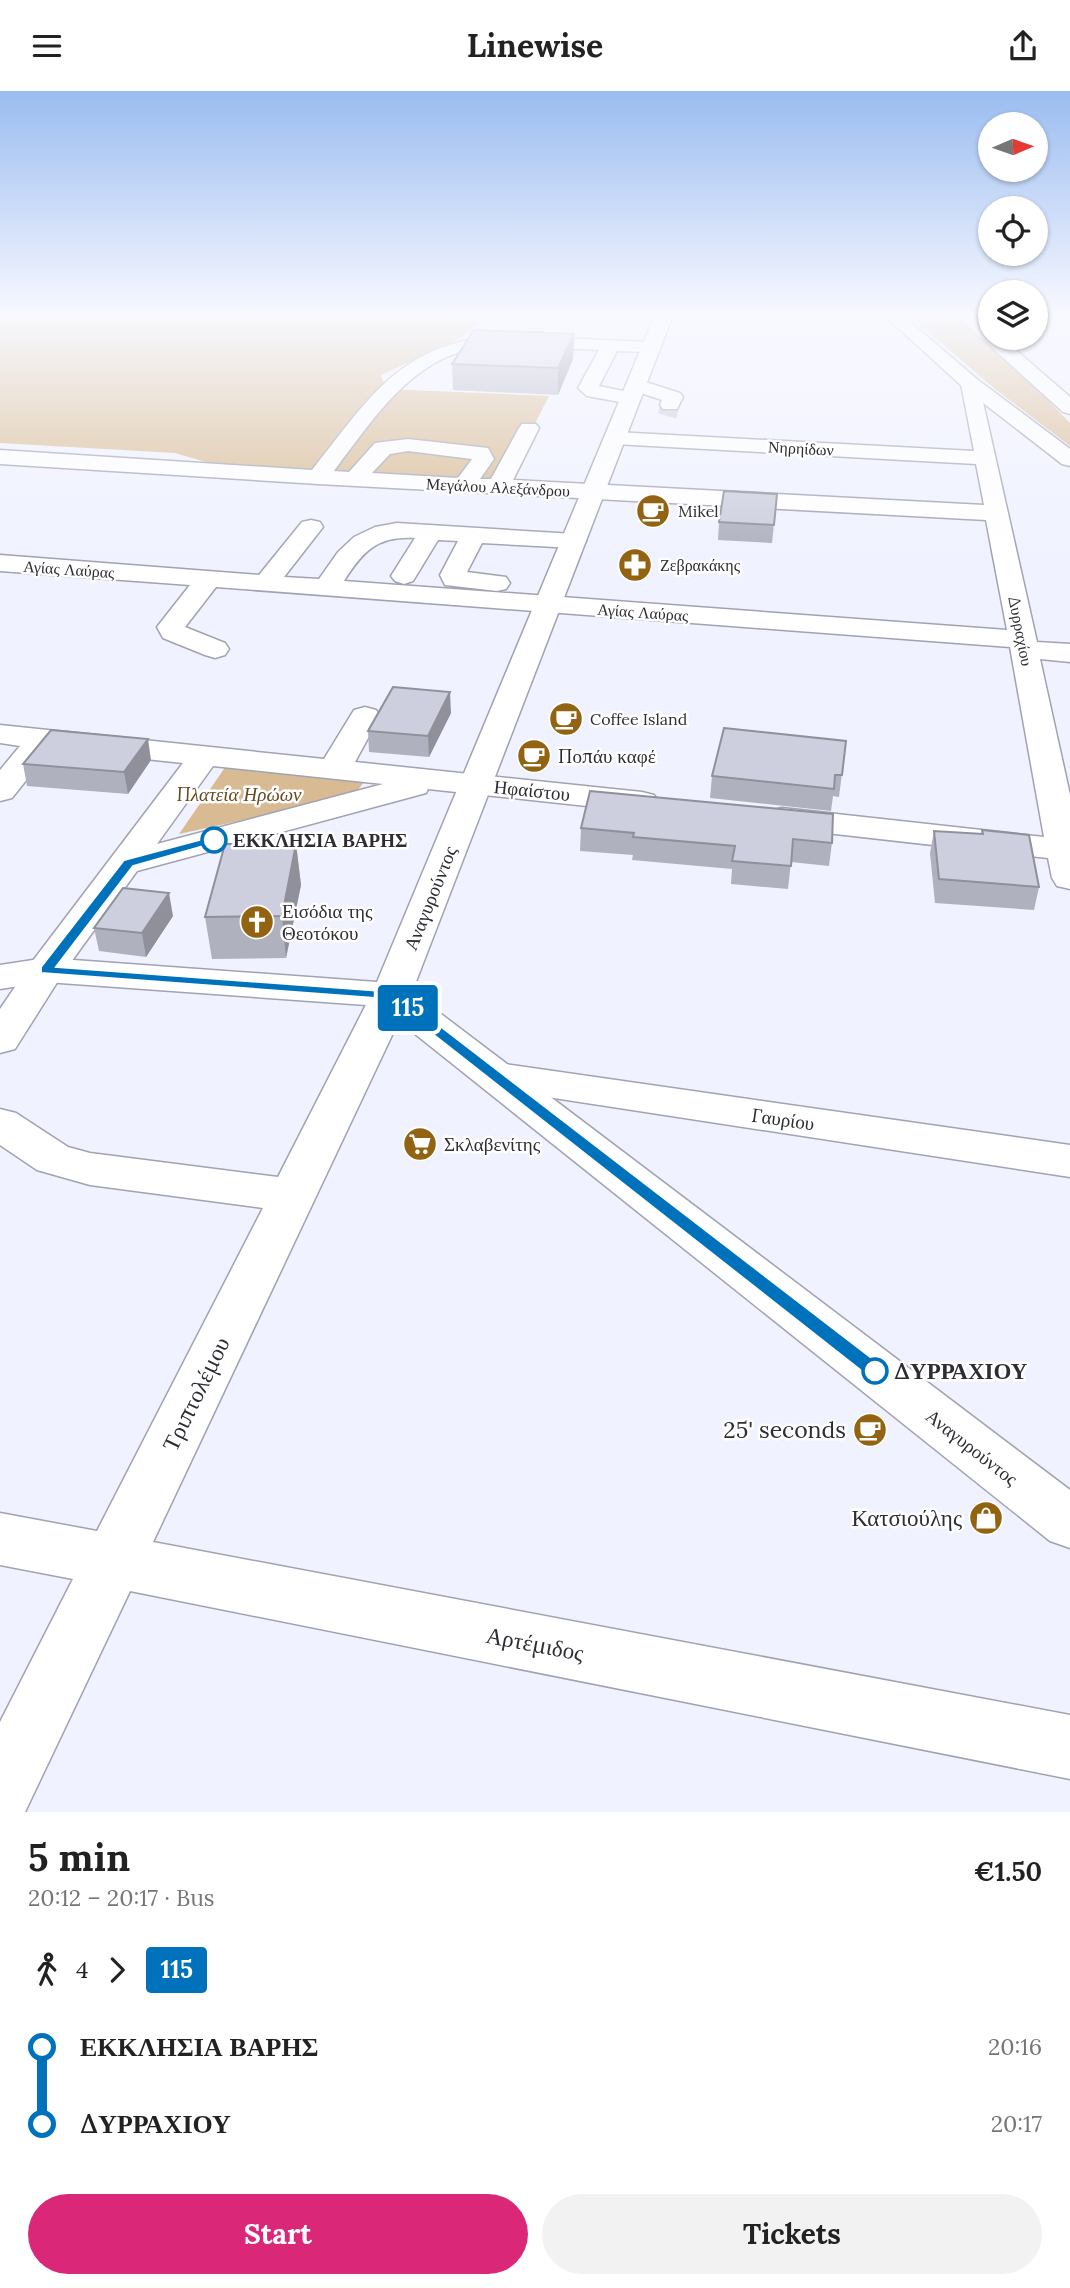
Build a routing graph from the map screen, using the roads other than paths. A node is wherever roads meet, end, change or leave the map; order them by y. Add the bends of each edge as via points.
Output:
1 (384, 395) edge
2 (632, 395) tunnel mouth
3 (662, 395) tunnel mouth
4 (973, 395) edge
5 (986, 395) edge
6 (1056, 395) edge
7 (1070, 408) edge
8 (528, 428) dead end
9 (618, 432) junction
10 (0, 446) edge
11 (0, 457) edge
12 (986, 458) junction
13 (1070, 459) edge
14 (63, 460) junction
15 (318, 477) junction
16 (355, 479) junction
17 (456, 484) junction
18 (498, 487) junction
19 (594, 492) junction
20 (433, 504) dead end
21 (997, 513) junction
22 (311, 527) dead end
23 (431, 532) junction
24 (473, 535) junction
25 (574, 541) junction
26 (0, 563) edge
27 (404, 576) dead end
28 (209, 579) junction
29 (265, 583) junction
30 (326, 588) junction
31 (552, 596) junction
32 (1023, 645) junction
33 (215, 649) dead end
34 (1070, 653) edge
35 (365, 716) dead end
36 (0, 733) edge
37 (43, 738) junction
38 (206, 754) junction
39 (335, 768) junction
40 (437, 780) junction
41 (477, 784) junction
42 (0, 791) edge
43 (670, 806) edge
44 (751, 814) edge
45 (1067, 847) edge
46 (128, 863) junction
47 (46, 970) junction
48 (0, 977) edge
49 (391, 995) junction
50 (0, 1040) edge
51 (496, 1077) junction
52 (0, 1124) edge
53 (1070, 1161) edge
54 (293, 1195) junction
55 (1070, 1523) edge
56 (0, 1539) edge
57 (113, 1563) junction
58 (1070, 1747) edge
59 (0, 1792) edge

1 - 15 street
2 - 9 street, Αναγυρούντος
3 - 9 street via 673,397 669,410
4 - 12 street, Δυρραχίου
5 - 13 street
6 - 7 street
8 - 18 street
9 - 12 street, Νηρηίδων
9 - 19 street, Αναγυρούντος
10 - 14 street via 70,450
11 - 14 street, Μεγάλου Αλεξάνδρου
12 - 21 street, Δυρραχίου
14 - 15 street, Μεγάλου Αλεξάνδρου
15 - 16 street, Μεγάλου Αλεξάνδρου
16 - 17 street, Μεγάλου Αλεξάνδρου
16 - 17 street via 383,448 408,445 480,453 483,459
17 - 18 street, Μεγάλου Αλεξάνδρου
17 - 20 street
18 - 19 street, Μεγάλου Αλεξάνδρου
19 - 21 street, Μεγάλου Αλεξάνδρου
19 - 25 street, Αναγυρούντος
21 - 32 street, Δυρραχίου
22 - 29 street
23 - 24 street
23 - 27 street
23 - 30 street via 397,530 370,536 357,545
24 - 25 street
24 - 31 street via 454,579
25 - 31 street, Αναγυρούντος
26 - 28 street, Αγίας Λαύρας
28 - 29 street, Αγίας Λαύρας
28 - 33 street via 171,627 173,632
29 - 30 street, Αγίας Λαύρας
30 - 31 street, Αγίας Λαύρας
31 - 32 street, Αγίας Λαύρας
31 - 41 street, Αναγυρούντος
32 - 34 street, Αγίας Λαύρας
32 - 45 street, Δυρραχίου via 1049,706
35 - 39 street
36 - 37 street, Ηφαίστου
37 - 38 street, Ηφαίστου
37 - 42 street
38 - 39 street, Ηφαίστου
38 - 46 street
39 - 40 street, Ηφαίστου
40 - 41 street, Ηφαίστου
40 - 46 street
41 - 43 street, Ηφαίστου
41 - 49 street, Αναγυρούντος
44 - 45 street
46 - 47 street
47 - 48 street
47 - 49 street
47 - 50 street
49 - 51 street, Αναγυρούντος
49 - 54 street, Τριπτολέμου
51 - 53 street, Γαυρίου
51 - 55 street, Αναγυρούντος
52 - 54 street via 53,1159 90,1169
54 - 57 street, Τριπτολέμου
56 - 57 street, Αρτέμιδος
57 - 58 street, Αρτέμιδος
57 - 59 street, Τριπτολέμου

